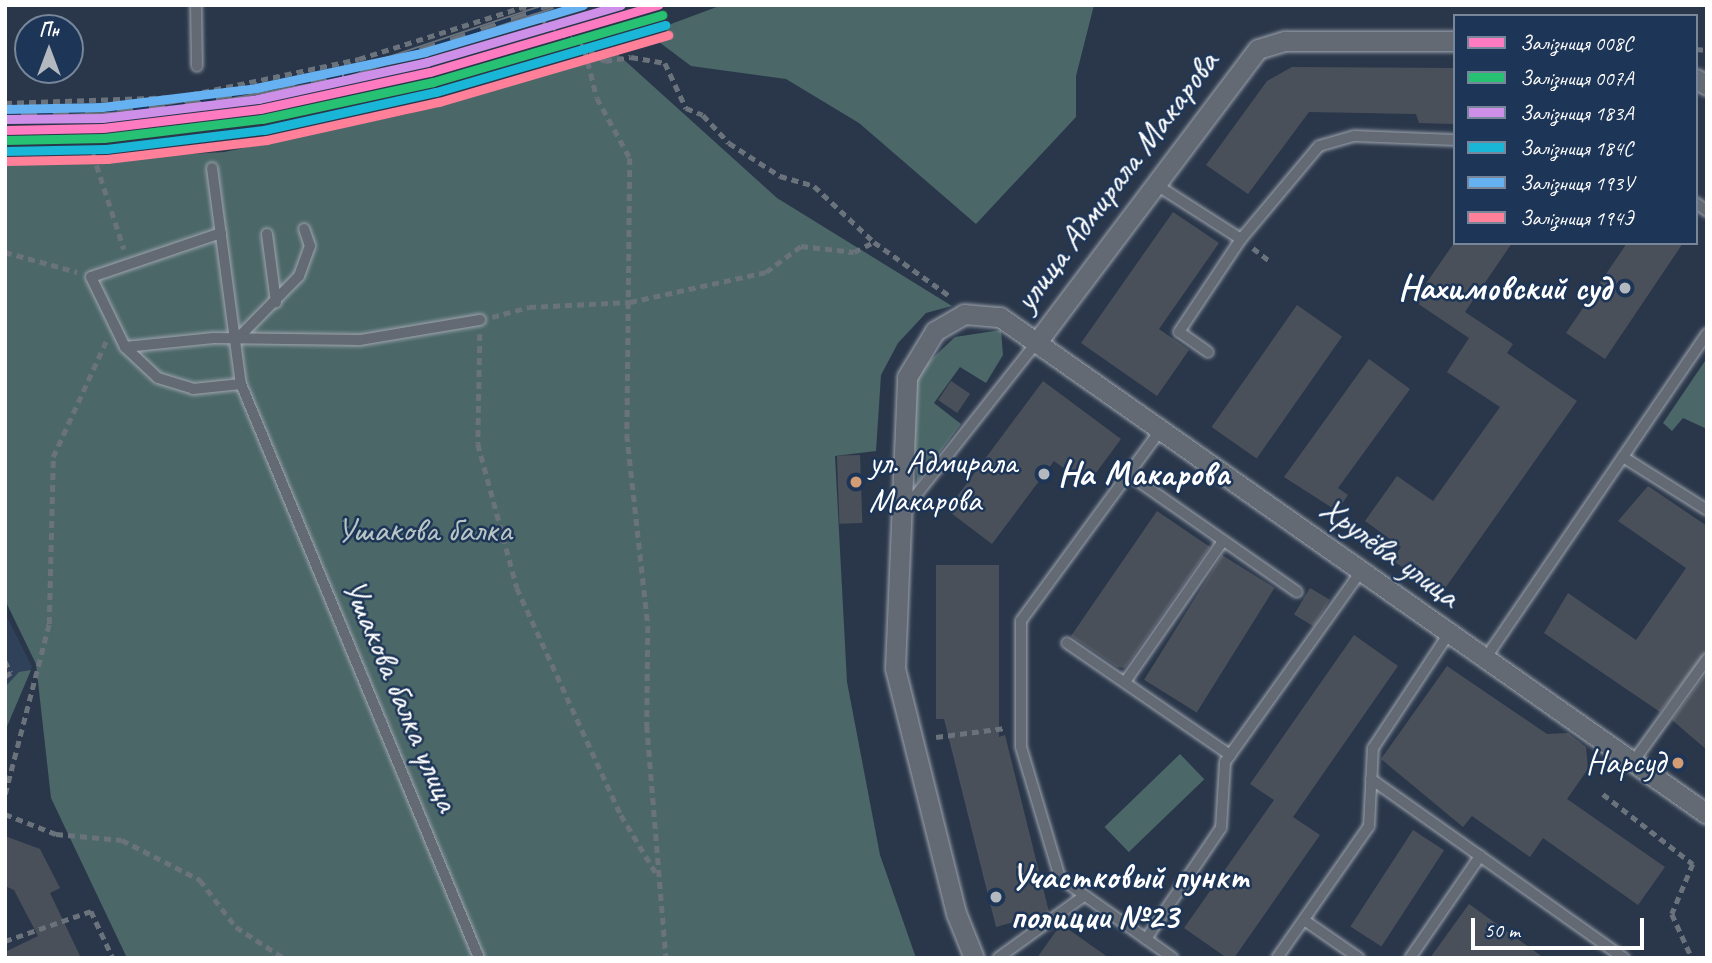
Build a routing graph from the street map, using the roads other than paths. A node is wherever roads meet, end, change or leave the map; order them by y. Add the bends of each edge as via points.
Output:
1 (195, 5) edge
2 (1453, 41) edge
3 (197, 66) dead end
4 (1453, 140) edge
5 (212, 168) dead end
6 (1155, 184) junction
7 (303, 229) dead end
8 (221, 233) junction
9 (267, 234) dead end
10 (1241, 239) junction
11 (276, 302) junction
12 (480, 320) road end
13 (1707, 334) edge
14 (237, 338) junction
15 (1037, 342) junction
16 (125, 347) junction
17 (1208, 352) dead end
18 (241, 384) junction
19 (1162, 427) junction
20 (1623, 457) junction
21 (1128, 474) junction
22 (1707, 510) edge
23 (899, 517) junction
24 (1223, 541) junction
25 (1362, 570) junction
26 (1297, 592) dead end
27 (1449, 632) junction
28 (1067, 643) dead end
29 (1485, 659) junction
30 (1707, 659) edge
31 (1125, 682) junction
32 (1230, 755) junction
33 (1633, 762) junction
34 (1371, 779) junction
35 (1707, 814) edge
36 (1480, 856) junction
37 (1084, 896) junction
38 (1304, 920) junction
39 (1146, 939) junction
40 (479, 958) edge
41 (974, 958) edge
42 (998, 958) edge
43 (1173, 958) edge
44 (1277, 958) edge
45 (1359, 958) edge
46 (1410, 958) edge
47 (1624, 958) edge

1 - 3 lane
2 - 6 street, улица Адмирала Макарова via 1271,43 1248,60
4 - 10 lane via 1355,136 1319,146
5 - 8 lane, Ушакова балка улица
6 - 10 lane
6 - 15 street, улица Адмирала Макарова
7 - 11 lane via 310,246 302,266
8 - 14 lane, Ушакова балка улица
8 - 16 lane via 91,277
9 - 11 lane
10 - 17 lane via 1179,332
11 - 14 lane
12 - 14 lane via 360,340
13 - 20 lane
14 - 16 lane
14 - 18 lane, Ушакова балка улица
15 - 19 street, Хрулёва улица
15 - 23 lane
15 - 23 street, улица Адмирала Макарова via 1000,317 975,314 944,323 911,363
16 - 18 lane via 158,378 192,390
18 - 40 lane, Ушакова балка улица
19 - 21 lane
19 - 25 street, Хрулёва улица
20 - 22 lane
20 - 29 lane
21 - 24 lane
21 - 37 lane via 1021,621 1021,747 1060,878
23 - 41 street, улица Адмирала Макарова via 895,668 956,913
24 - 26 lane
24 - 31 lane
25 - 27 street, Хрулёва улица
25 - 32 lane
27 - 29 street, Хрулёва улица
27 - 34 lane via 1373,748
28 - 31 lane
29 - 33 street, Хрулёва улица
30 - 33 lane
31 - 32 lane
32 - 39 lane via 1221,828
33 - 35 street, Хрулёва улица
34 - 36 lane
34 - 38 lane via 1369,826
36 - 46 lane
36 - 47 lane
37 - 39 lane
37 - 42 lane
38 - 44 lane
38 - 45 lane
39 - 43 lane

